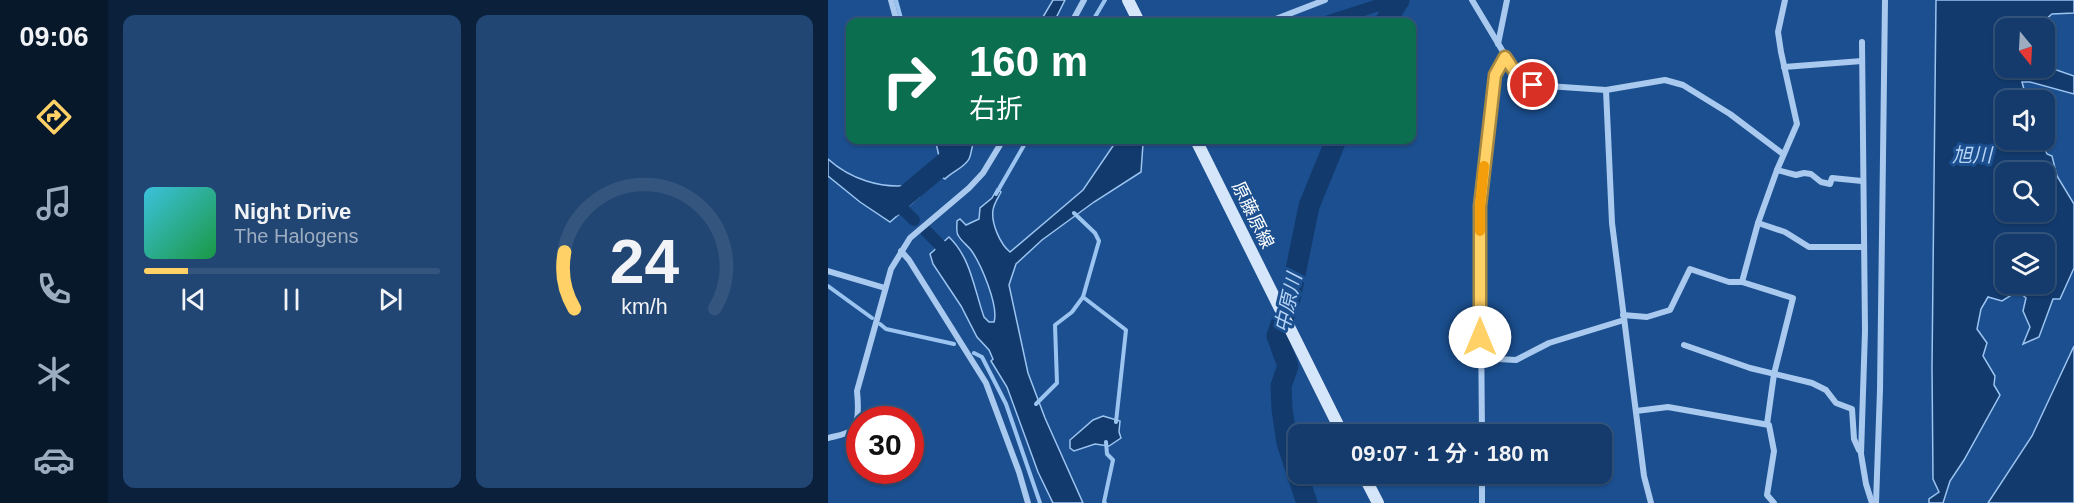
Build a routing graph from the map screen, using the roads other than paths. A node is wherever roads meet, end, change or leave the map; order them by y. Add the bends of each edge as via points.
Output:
1 (891, 0) edge
2 (1084, 0) edge
3 (1128, 0) edge
4 (1325, 0) edge
5 (1472, 0) edge
6 (1507, 0) edge
7 (1785, 0) edge
8 (1885, 0) edge
9 (896, 18) edge
10 (1074, 18) edge
11 (1137, 18) edge
12 (1278, 18) edge
13 (1862, 42) dead end
14 (1498, 45) junction
15 (1505, 57) junction
16 (1862, 62) junction
17 (1784, 67) junction
18 (1606, 90) junction
19 (1001, 144) edge
20 (1198, 144) edge
21 (1782, 154) junction
22 (1777, 170) junction
23 (1862, 181) junction
24 (1758, 223) junction
25 (1863, 247) junction
26 (901, 251) junction
27 (828, 271) edge
28 (1742, 282) junction
29 (885, 288) junction
30 (1623, 318) junction
31 (1684, 345) dead end
32 (1480, 358) junction
33 (1774, 374) junction
34 (1636, 411) junction
35 (1337, 424) edge
36 (1482, 424) edge
37 (1767, 424) junction
38 (828, 438) edge
39 (1861, 454) junction
40 (1368, 484) edge
41 (1482, 484) edge
42 (1028, 503) edge
43 (1378, 503) edge
44 (1482, 503) edge
45 (1651, 503) edge
46 (1774, 503) edge
47 (1872, 503) edge
48 (1876, 503) edge

1 - 9 street
2 - 10 street
3 - 11 main road
4 - 12 street
5 - 14 street
6 - 14 street
7 - 17 street via 1778,32
8 - 48 street
13 - 16 street
14 - 15 street
15 - 18 street via 1517,75 1533,85
15 - 32 street via 1495,75 1480,206
16 - 17 street
16 - 23 street
17 - 21 street via 1797,124
18 - 21 street via 1665,80 1683,85 1730,114
18 - 30 street via 1612,224
19 - 26 street via 983,173 910,238
20 - 35 main road, 原藤原線
21 - 22 street
22 - 23 street via 1811,174 1830,184 1832,178
22 - 24 street
23 - 25 street
24 - 25 street via 1785,232 1809,247
24 - 28 street
25 - 39 street
26 - 29 street
26 - 42 street via 986,383
27 - 29 street
28 - 30 street via 1729,282 1690,269 1670,310 1647,317
28 - 33 street via 1793,298
29 - 38 street via 857,391 855,426
30 - 32 street via 1549,343 1516,360
30 - 34 street
31 - 33 street
32 - 36 street
33 - 37 street
33 - 39 street via 1812,383 1826,390 1836,403 1852,409 1854,439
34 - 37 street via 1668,407
34 - 45 street
37 - 46 street via 1774,451 1767,495
39 - 47 street
40 - 43 main road
41 - 44 street

